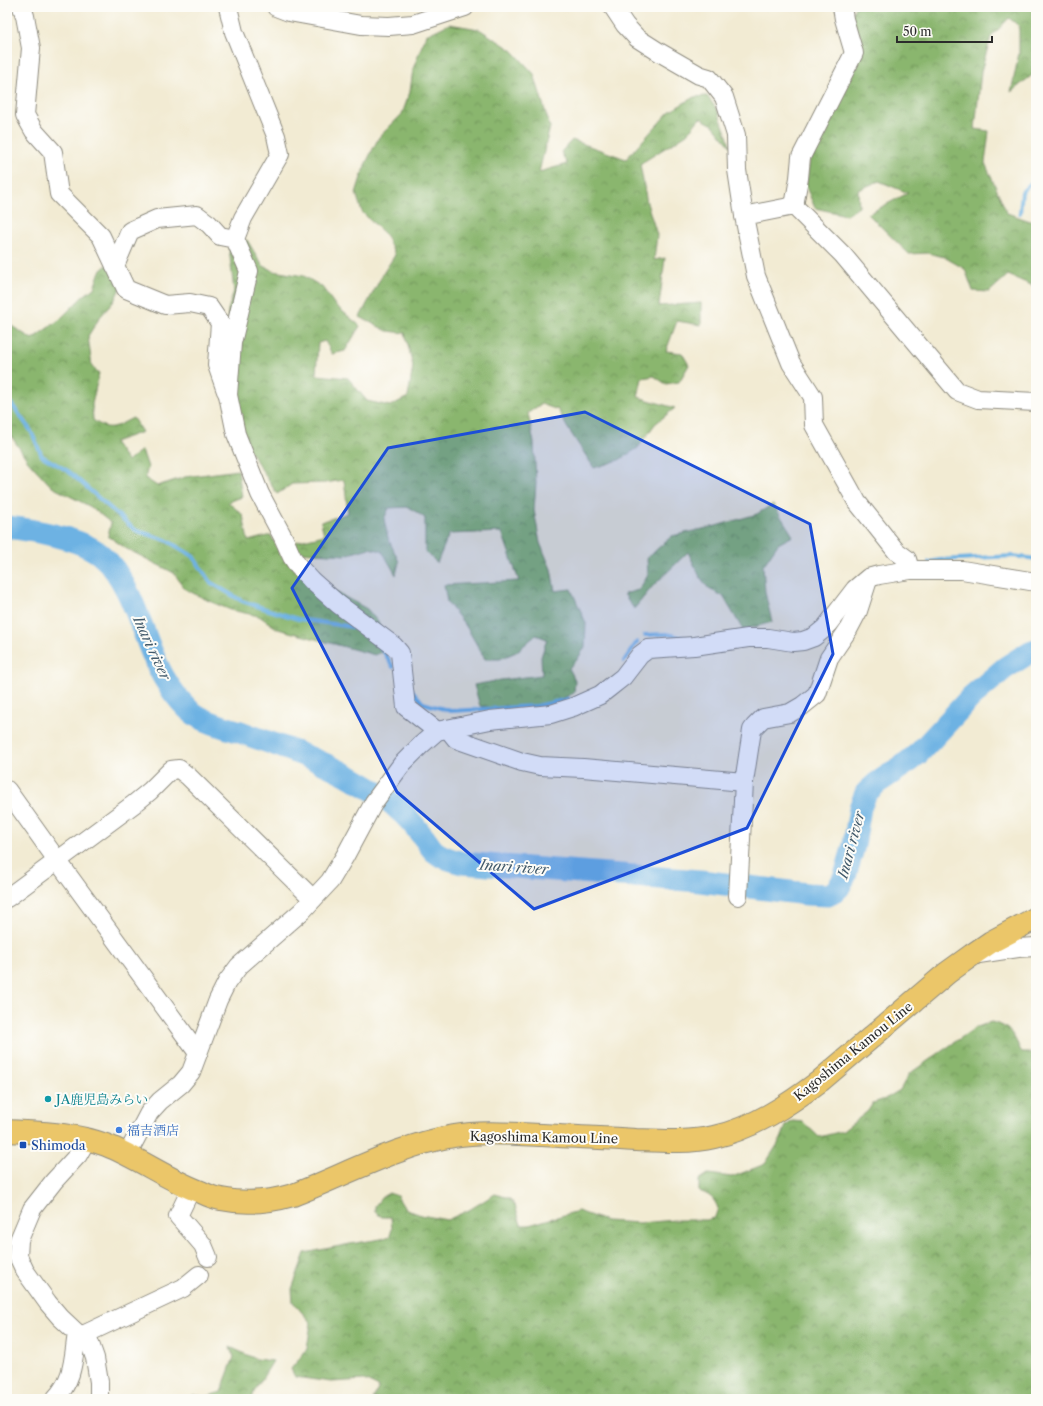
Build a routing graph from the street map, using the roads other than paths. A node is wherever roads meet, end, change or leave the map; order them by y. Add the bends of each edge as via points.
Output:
1 (22, 7) edge
2 (228, 7) edge
3 (276, 7) edge
4 (465, 7) edge
5 (613, 7) edge
6 (842, 7) edge
7 (794, 206) junction
8 (744, 216) junction
9 (235, 239) junction
10 (116, 266) junction
11 (228, 397) junction
12 (1036, 402) edge
13 (910, 570) junction
14 (868, 578) junction
15 (1036, 582) edge
16 (442, 730) junction
17 (744, 782) junction
18 (7, 790) edge
19 (57, 860) junction
20 (738, 896) dead end
21 (7, 898) edge
22 (313, 899) junction
23 (1036, 918) edge
24 (1036, 947) edge
25 (972, 955) junction
26 (198, 1053) junction
27 (7, 1131) edge
28 (87, 1139) junction
29 (127, 1155) junction
30 (191, 1189) junction
31 (15, 1230) edge
32 (208, 1257) dead end
33 (200, 1275) dead end
34 (80, 1334) junction
35 (55, 1399) edge
36 (99, 1399) edge

1 - 10 street via 31,48 25,115 34,131 53,152 59,194 101,236
2 - 9 street via 234,32 276,136 280,154 243,218
3 - 4 street via 289,12 361,25 389,26 413,24
5 - 8 street via 637,38 699,75 709,78 724,98 736,135 737,170
6 - 7 street via 854,54 801,157
7 - 8 street
7 - 12 street via 843,255 957,391 978,399
8 - 13 street via 756,276 791,363 813,396 814,425 857,502 896,551 906,559
9 - 10 street via 220,236 198,215 157,219 130,231
9 - 11 street via 249,271 232,343
10 - 11 street via 126,289 165,305 190,303 208,307 220,323 217,365
11 - 16 street via 236,434 260,494 292,557 312,581 338,604 394,646 400,653 406,707
13 - 14 street
13 - 15 street via 962,570
14 - 16 street via 825,628 814,637 803,641 748,638 694,646 648,649 623,677 600,695 573,707 551,714 490,720
14 - 17 street via 858,611 829,658 817,694 790,713 763,718 752,730
16 - 17 street via 456,739 540,766
16 - 22 street via 402,764 374,802 330,881
17 - 20 street
18 - 19 street
19 - 21 street
19 - 22 street via 139,800 171,770 179,769
19 - 26 street
22 - 26 street via 240,966 227,982
23 - 25 main road, Kagoshima Kamou Line
24 - 25 street
25 - 30 main road, Kagoshima Kamou Line via 798,1097 754,1124 714,1137 676,1141 500,1134 455,1136 418,1144 322,1184 274,1200 254,1202 219,1199
26 - 29 street via 191,1072 149,1113
27 - 28 main road, Kagoshima Kamou Line via 60,1134
28 - 29 main road, Kagoshima Kamou Line
28 - 31 street via 78,1155
29 - 30 main road, Kagoshima Kamou Line
30 - 32 street via 178,1216 203,1245
31 - 34 street via 18,1256 25,1271 60,1317
33 - 34 street via 183,1288
34 - 35 street via 71,1375 65,1388
34 - 36 street via 89,1341 95,1358

